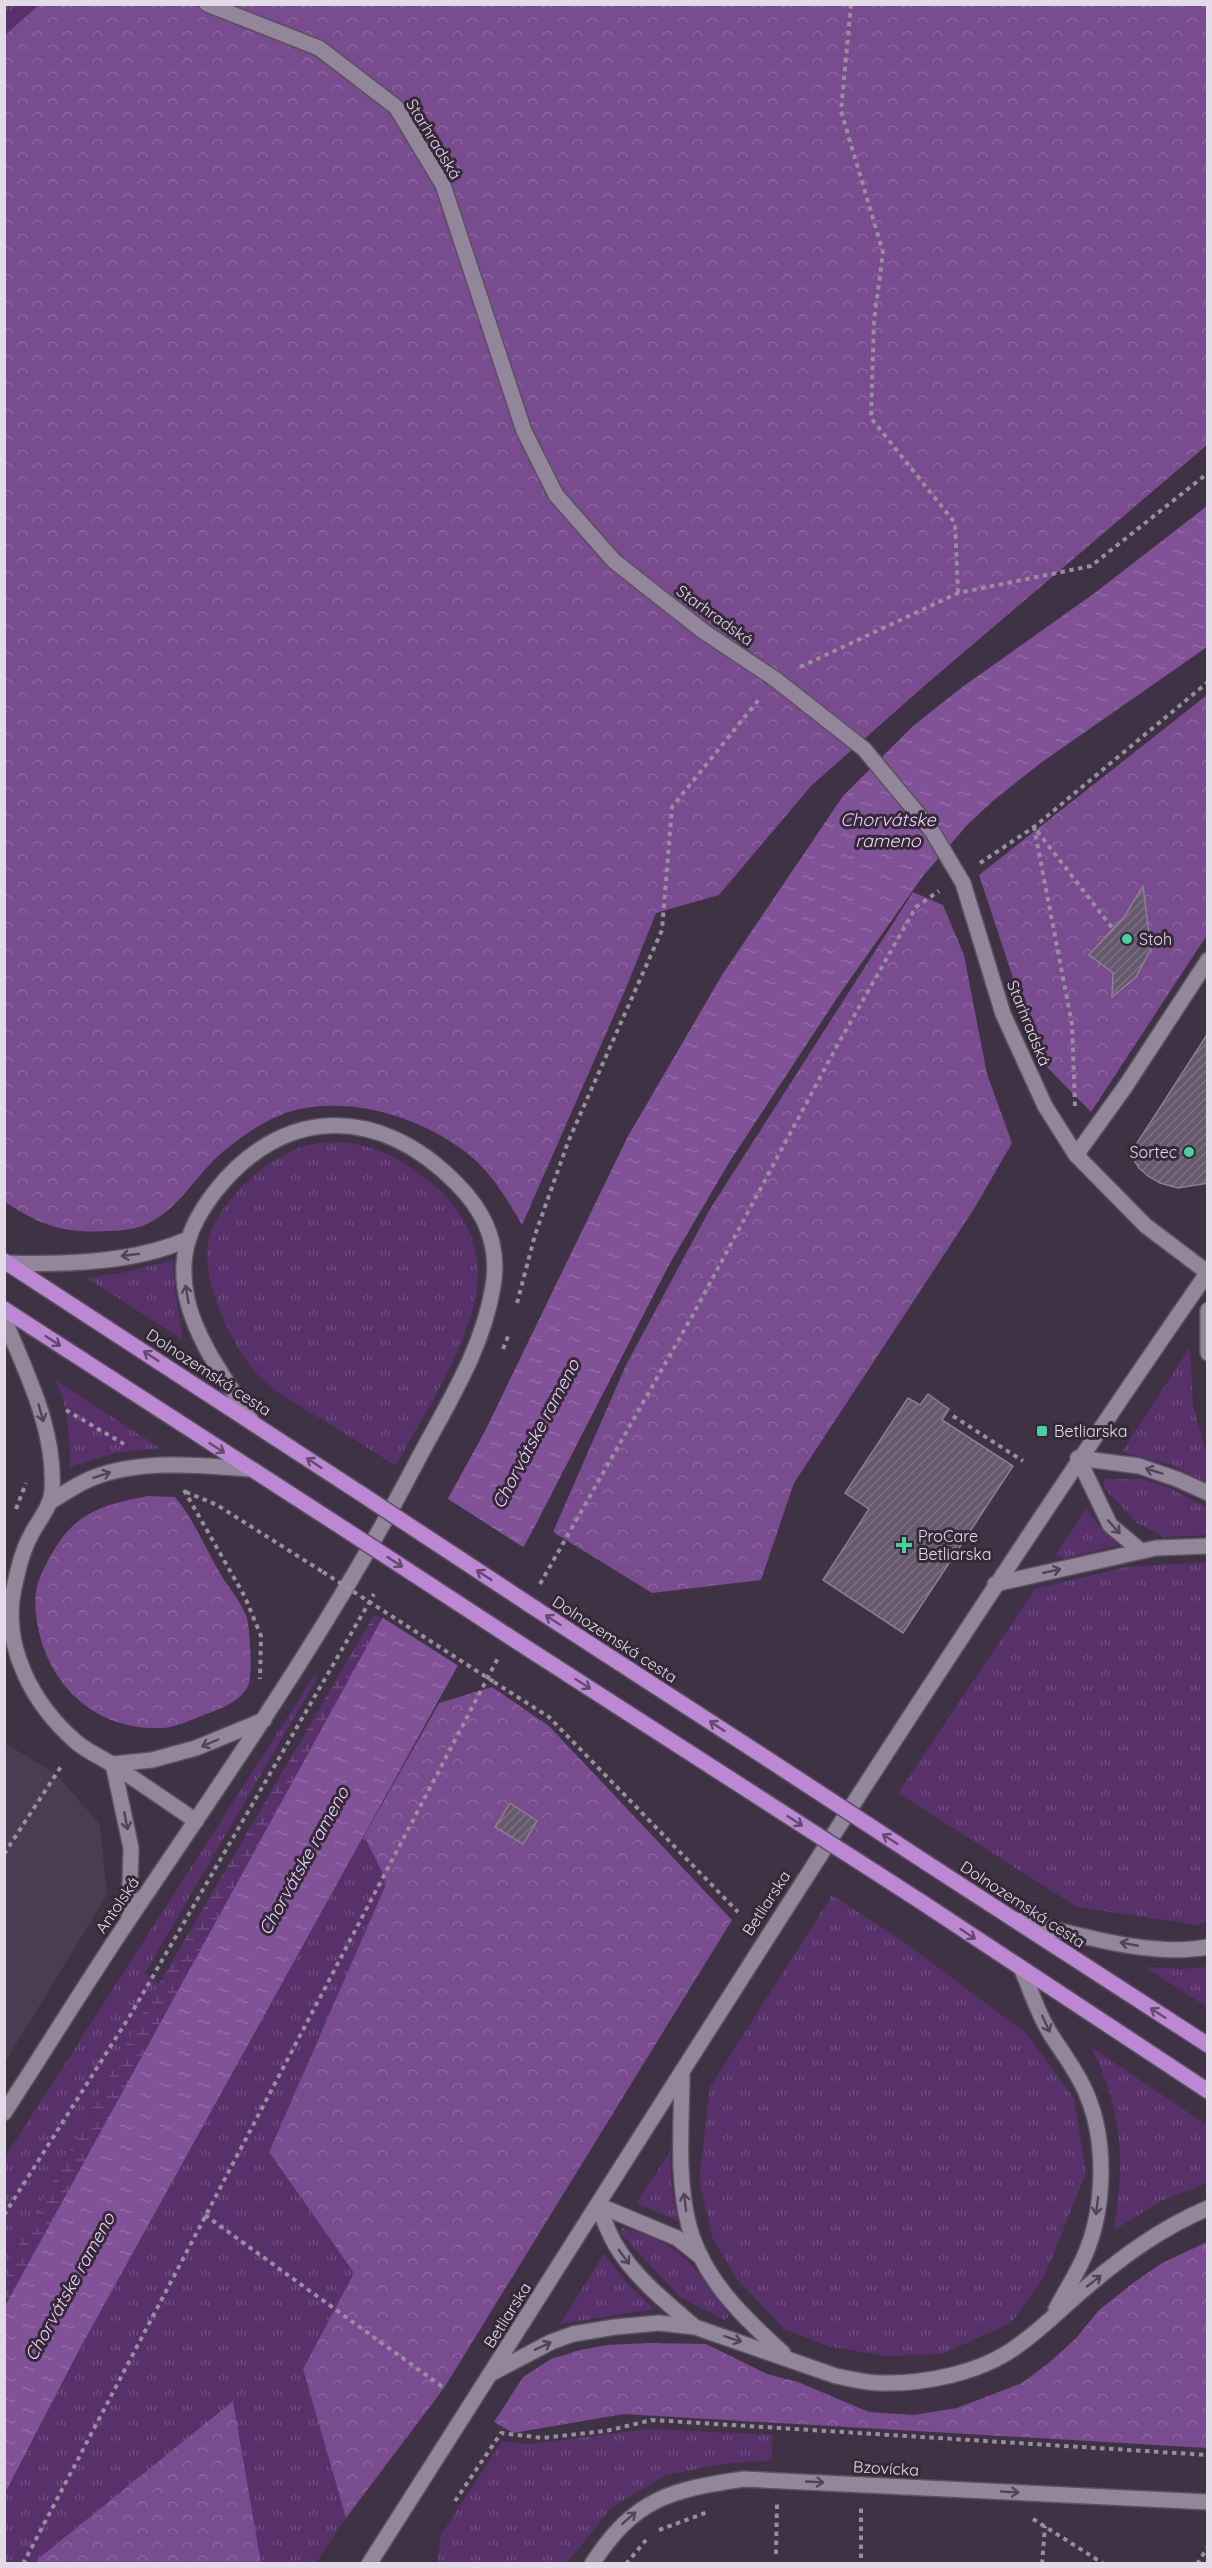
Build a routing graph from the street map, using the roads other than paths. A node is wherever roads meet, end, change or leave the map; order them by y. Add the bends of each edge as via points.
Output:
1 (207, 4) edge
2 (1208, 960) edge
3 (1076, 1155) junction
4 (186, 1240) junction
5 (6, 1262) edge
6 (1208, 1273) edge
7 (4, 1309) edge
8 (1208, 1310) edge
9 (4, 1319) edge
10 (1208, 1353) edge
11 (251, 1420) junction
12 (1078, 1458) junction
13 (249, 1469) junction
14 (1208, 1493) edge
15 (50, 1502) junction
16 (1208, 1546) edge
17 (1141, 1551) junction
18 (995, 1584) junction
19 (264, 1720) junction
20 (112, 1764) junction
21 (196, 1821) junction
22 (1012, 1919) junction
23 (129, 1920) junction
24 (1208, 1947) edge
25 (1022, 1970) junction
26 (1208, 2045) edge
27 (682, 2072) junction
28 (1208, 2091) edge
29 (4, 2113) edge
30 (598, 2205) junction
31 (1208, 2208) edge
32 (701, 2257) junction
33 (1050, 2319) junction
34 (695, 2327) junction
35 (788, 2357) junction
36 (492, 2373) junction
37 (1208, 2502) edge
38 (369, 2564) edge
39 (592, 2564) edge

1 - 3 street, Starhradská, bridge via 319,48 396,107 443,185 524,431 556,495 614,561 864,749 932,831 963,883 1003,1014 1045,1106
2 - 3 street
3 - 6 street, Starhradská via 1146,1226
4 -> 5 street via 164,1250 79,1262
11 -> 4 street via 199,1333 187,1299
4 - 19 street, Antolská via 212,1196 237,1166 253,1154 299,1130 344,1126 393,1136 431,1159 475,1204 494,1252 496,1268 489,1311 474,1353 382,1528
11 -> 5 main road, Dolnozemská cesta
6 - 12 street, Betliarska
7 -> 13 main road
8 - 10 street
9 -> 15 street via 34,1391 52,1461
22 -> 11 main road, Dolnozemská cesta, bridge
14 -> 12 street via 1139,1466
12 -> 17 street via 1104,1516
12 - 18 street, Betliarska
15 -> 13 street via 80,1483 147,1465
13 -> 25 main road, bridge via 346,1530 509,1646 746,1789
15 - 20 street via 30,1535 16,1577 10,1609 15,1645 23,1672 48,1712 77,1743
16 - 17 street
18 -> 17 street
18 - 27 street, Betliarska
19 -> 20 street via 196,1748 152,1760
19 - 21 street, Antolská
20 - 21 street
20 -> 23 street via 131,1848
21 - 23 street, Antolská
24 -> 22 street via 1187,1951 1158,1949
26 -> 22 main road, Dolnozemská cesta
23 - 29 street, Antolská
25 - 28 main road
25 -> 33 street via 1050,2032 1088,2096 1098,2144 1098,2204 1093,2233 1084,2258
27 - 30 street, Betliarska
32 -> 27 street via 689,2228 684,2201
30 - 32 street via 669,2234
30 -> 34 street via 623,2257 645,2283
30 - 36 street, Betliarska
33 -> 31 street via 1156,2232
32 - 35 street via 737,2310
33 - 35 street via 999,2357 926,2380 855,2380
34 -> 35 street
36 -> 34 street via 573,2334 659,2323
36 - 38 street, Betliarska
39 -> 37 street, Bzovícka via 623,2523 653,2501 681,2490 744,2479

